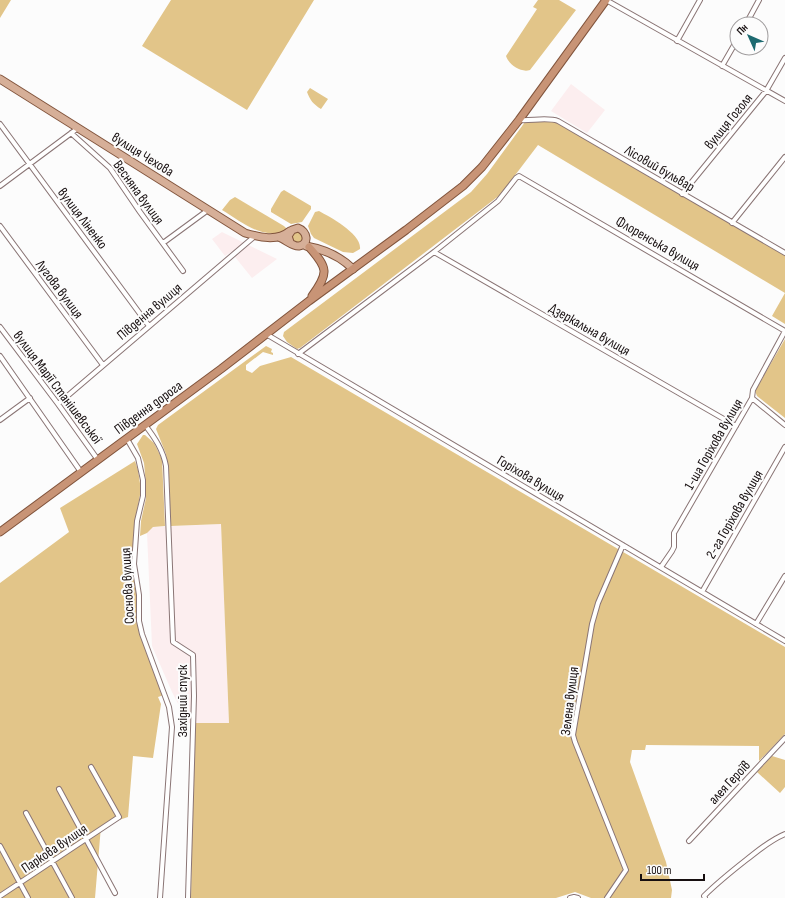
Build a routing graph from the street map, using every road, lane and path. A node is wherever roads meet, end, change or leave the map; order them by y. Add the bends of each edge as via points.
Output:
1 (606, 0) edge
2 (700, 0) edge
3 (759, 0) edge
4 (750, 16) edge
5 (677, 41) junction
6 (729, 54) edge
7 (785, 58) edge
8 (722, 66) junction
9 (0, 79) edge
10 (766, 91) junction
11 (785, 101) edge
12 (519, 120) junction
13 (0, 124) edge
14 (78, 128) junction
15 (71, 133) junction
16 (785, 157) edge
17 (29, 164) junction
18 (0, 186) edge
19 (682, 194) junction
20 (208, 210) junction
21 (732, 223) junction
22 (0, 226) edge
23 (290, 232) junction
24 (306, 235) junction
25 (255, 236) junction
26 (278, 237) junction
27 (290, 242) junction
28 (163, 243) junction
29 (298, 246) junction
30 (309, 247) junction
31 (321, 250) junction
32 (434, 252) junction
33 (785, 253) edge
34 (353, 269) junction
35 (183, 271) dead end
36 (308, 301) junction
37 (149, 326) junction
38 (0, 327) edge
39 (785, 331) edge
40 (265, 334) junction
41 (298, 354) junction
42 (0, 356) edge
43 (103, 365) junction
44 (30, 398) junction
45 (752, 398) junction
46 (58, 404) junction
47 (0, 420) edge
48 (145, 425) junction
49 (785, 425) edge
50 (736, 426) junction
51 (127, 439) junction
52 (785, 447) edge
53 (98, 460) junction
54 (81, 472) junction
55 (0, 532) edge
56 (623, 545) junction
57 (661, 568) junction
58 (785, 576) edge
59 (702, 592) junction
60 (756, 624) junction
61 (785, 640) edge
62 (785, 738) edge
63 (91, 767) dead end
64 (59, 788) dead end
65 (26, 812) dead end
66 (785, 834) edge
67 (86, 839) junction
68 (688, 841) dead end
69 (0, 846) edge
70 (53, 861) junction
71 (20, 883) junction
72 (115, 893) dead end
73 (0, 896) edge
74 (28, 898) edge
75 (72, 898) edge
76 (160, 898) edge
77 (188, 898) edge
78 (570, 898) edge
79 (578, 898) edge
80 (607, 898) edge
81 (705, 898) edge

1 - 5 street
1 - 12 highway, Південна дорога
2 - 5 street
3 - 4 street
5 - 8 street
6 - 8 street
7 - 10 street, вулиця Гоголя
8 - 10 street
9 - 14 main road, вулиця Чехова
10 - 11 street
10 - 19 street, вулиця Гоголя
12 - 19 street, Лісовий бульвар via 558,121
12 - 34 highway, Південна дорога via 463,186
13 - 17 street, вулиця Ліненко
14 - 15 street
14 - 20 main road, вулиця Чехова
15 - 17 street
15 - 28 street, Весняна вулиця via 110,168
16 - 21 street
17 - 18 street
17 - 37 street, вулиця Ліненко
19 - 21 street, Лісовий бульвар
20 - 25 main road, вулиця Чехова via 245,233
20 - 28 street
21 - 33 street, Лісовий бульвар
22 - 43 street, Лугова вулиця
23 - 24 main road via 298,228
23 - 26 main road, вулиця Чехова
23 - 27 main road
24 - 29 main road via 304,243
24 - 31 main road via 312,244
25 - 26 main road, вулиця Чехова
25 - 37 street, Південна вулиця
26 - 27 main road, вулиця Чехова
27 - 29 main road
28 - 35 street, Весняна вулиця
29 - 30 main road
30 - 31 main road
30 - 36 highway via 321,259 324,271 322,281
31 - 34 main road via 346,262
32 - 39 street, Флоренська вулиця via 498,201 519,176
32 - 41 street
32 - 50 street, Дзеркальна вулиця
34 - 36 highway, Південна дорога
36 - 40 highway, Південна дорога
37 - 43 street, Південна вулиця
38 - 46 street, вулиця Марії Станішевської
39 - 45 street, 1-ша Горіхова вулиця via 753,390
40 - 41 street, Горіхова вулиця
40 - 48 highway, Південна дорога
41 - 56 street, Горіхова вулиця
42 - 44 street, вулиця Марії Станішевської
43 - 46 street, Південна вулиця
44 - 47 street
44 - 54 street, вулиця Марії Станішевської
45 - 49 street
45 - 50 street, 1-ша Горіхова вулиця
46 - 53 street, вулиця Марії Станішевської
48 - 51 highway, Південна дорога
48 - 77 street, Західний спуск via 164,454 166,466 173,642 193,655
50 - 57 street, 1-ша Горіхова вулиця via 674,533 674,547
51 - 53 highway, Південна дорога
51 - 76 street, Соснова вулиця via 138,458 143,480 134,564 139,595 139,621 169,707 172,727
52 - 59 street, 2-га Горіхова вулиця
53 - 54 highway, Південна дорога
54 - 55 highway, Південна дорога
56 - 57 street, Горіхова вулиця
56 - 80 street, Зелена вулиця via 598,603 592,624 573,736 626,870
57 - 59 street, Горіхова вулиця
58 - 60 street
59 - 60 street, Горіхова вулиця
60 - 61 street, Горіхова вулиця
62 - 68 street, алея Героїв
63 - 67 street, Паркова вулиця via 119,817
64 - 67 street
65 - 70 street
66 - 81 street via 774,839 727,875 704,896
67 - 70 street, Паркова вулиця
67 - 72 street
69 - 71 street
70 - 71 street, Паркова вулиця
70 - 75 street
71 - 73 street, Паркова вулиця
71 - 74 street
78 - 79 street

